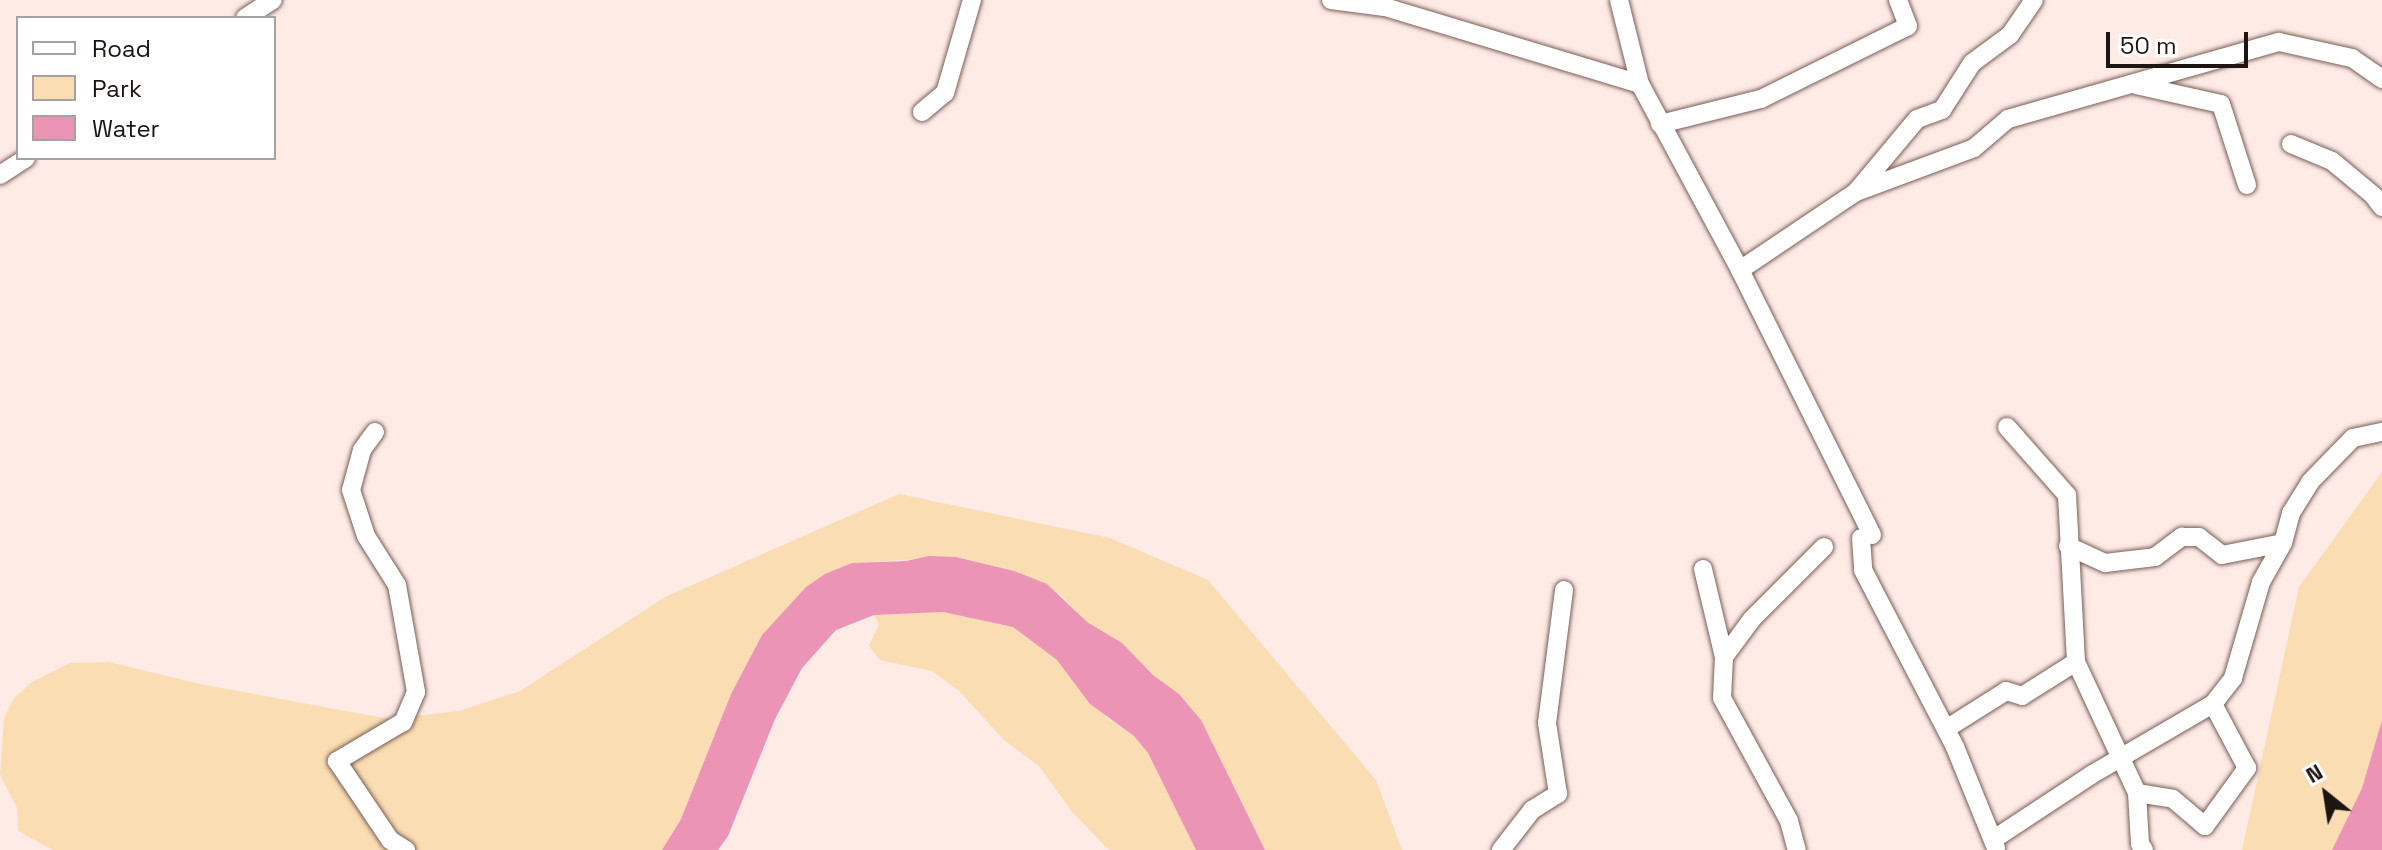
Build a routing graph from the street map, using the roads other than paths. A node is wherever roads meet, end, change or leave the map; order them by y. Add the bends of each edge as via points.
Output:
1 (273, 0) edge
2 (972, 0) edge
3 (1331, 0) edge
4 (1619, 0) edge
5 (1898, 0) edge
6 (2034, 0) edge
7 (248, 16) edge
8 (2382, 79) edge
9 (1640, 84) junction
10 (2131, 84) junction
11 (922, 112) dead end
12 (1660, 124) junction
13 (2291, 144) dead end
14 (23, 160) edge
15 (0, 175) edge
16 (2247, 185) dead end
17 (1856, 192) junction
18 (2382, 207) edge
19 (1740, 270) junction
20 (2007, 427) dead end
21 (375, 432) dead end
22 (2382, 432) edge
23 (2283, 543) junction
24 (2068, 546) junction
25 (1824, 547) dead end
26 (1703, 569) dead end
27 (1564, 590) dead end
28 (1724, 657) junction
29 (2076, 662) junction
30 (2213, 704) junction
31 (1946, 729) junction
32 (2119, 758) junction
33 (2137, 793) junction
34 (1995, 844) edge
35 (406, 850) edge
36 (1501, 850) edge
37 (1797, 850) edge
38 (2144, 850) edge

1 - 7 street
2 - 11 street via 945,93
3 - 9 street via 1385,7
4 - 9 street
5 - 12 street via 1908,26 1761,99
6 - 17 street via 2010,35 1972,63 1942,110 1917,119
8 - 10 street via 2352,58 2279,42
9 - 12 street
10 - 16 street via 2221,104
10 - 17 street via 2008,119 1974,148
12 - 19 street
13 - 18 street via 2332,161
14 - 15 street
17 - 19 street
19 - 31 street via 1867,536 1863,570
20 - 24 street via 2067,495
21 - 35 street via 362,450 351,490 366,536 397,585 416,692 403,722 337,761 390,840
22 - 23 street via 2353,438 2310,482 2291,513
23 - 24 street via 2222,555 2199,537 2182,537 2155,557 2105,563
23 - 30 street via 2261,582 2233,678
24 - 29 street
25 - 28 street via 1752,619
26 - 28 street
27 - 36 street via 1547,723 1558,794 1532,810
28 - 37 street via 1722,698 1782,807
29 - 31 street via 2022,696 2006,691
29 - 32 street
30 - 32 street
30 - 33 street via 2247,768 2205,826 2173,799
31 - 34 street
32 - 33 street
32 - 34 street
33 - 38 street

